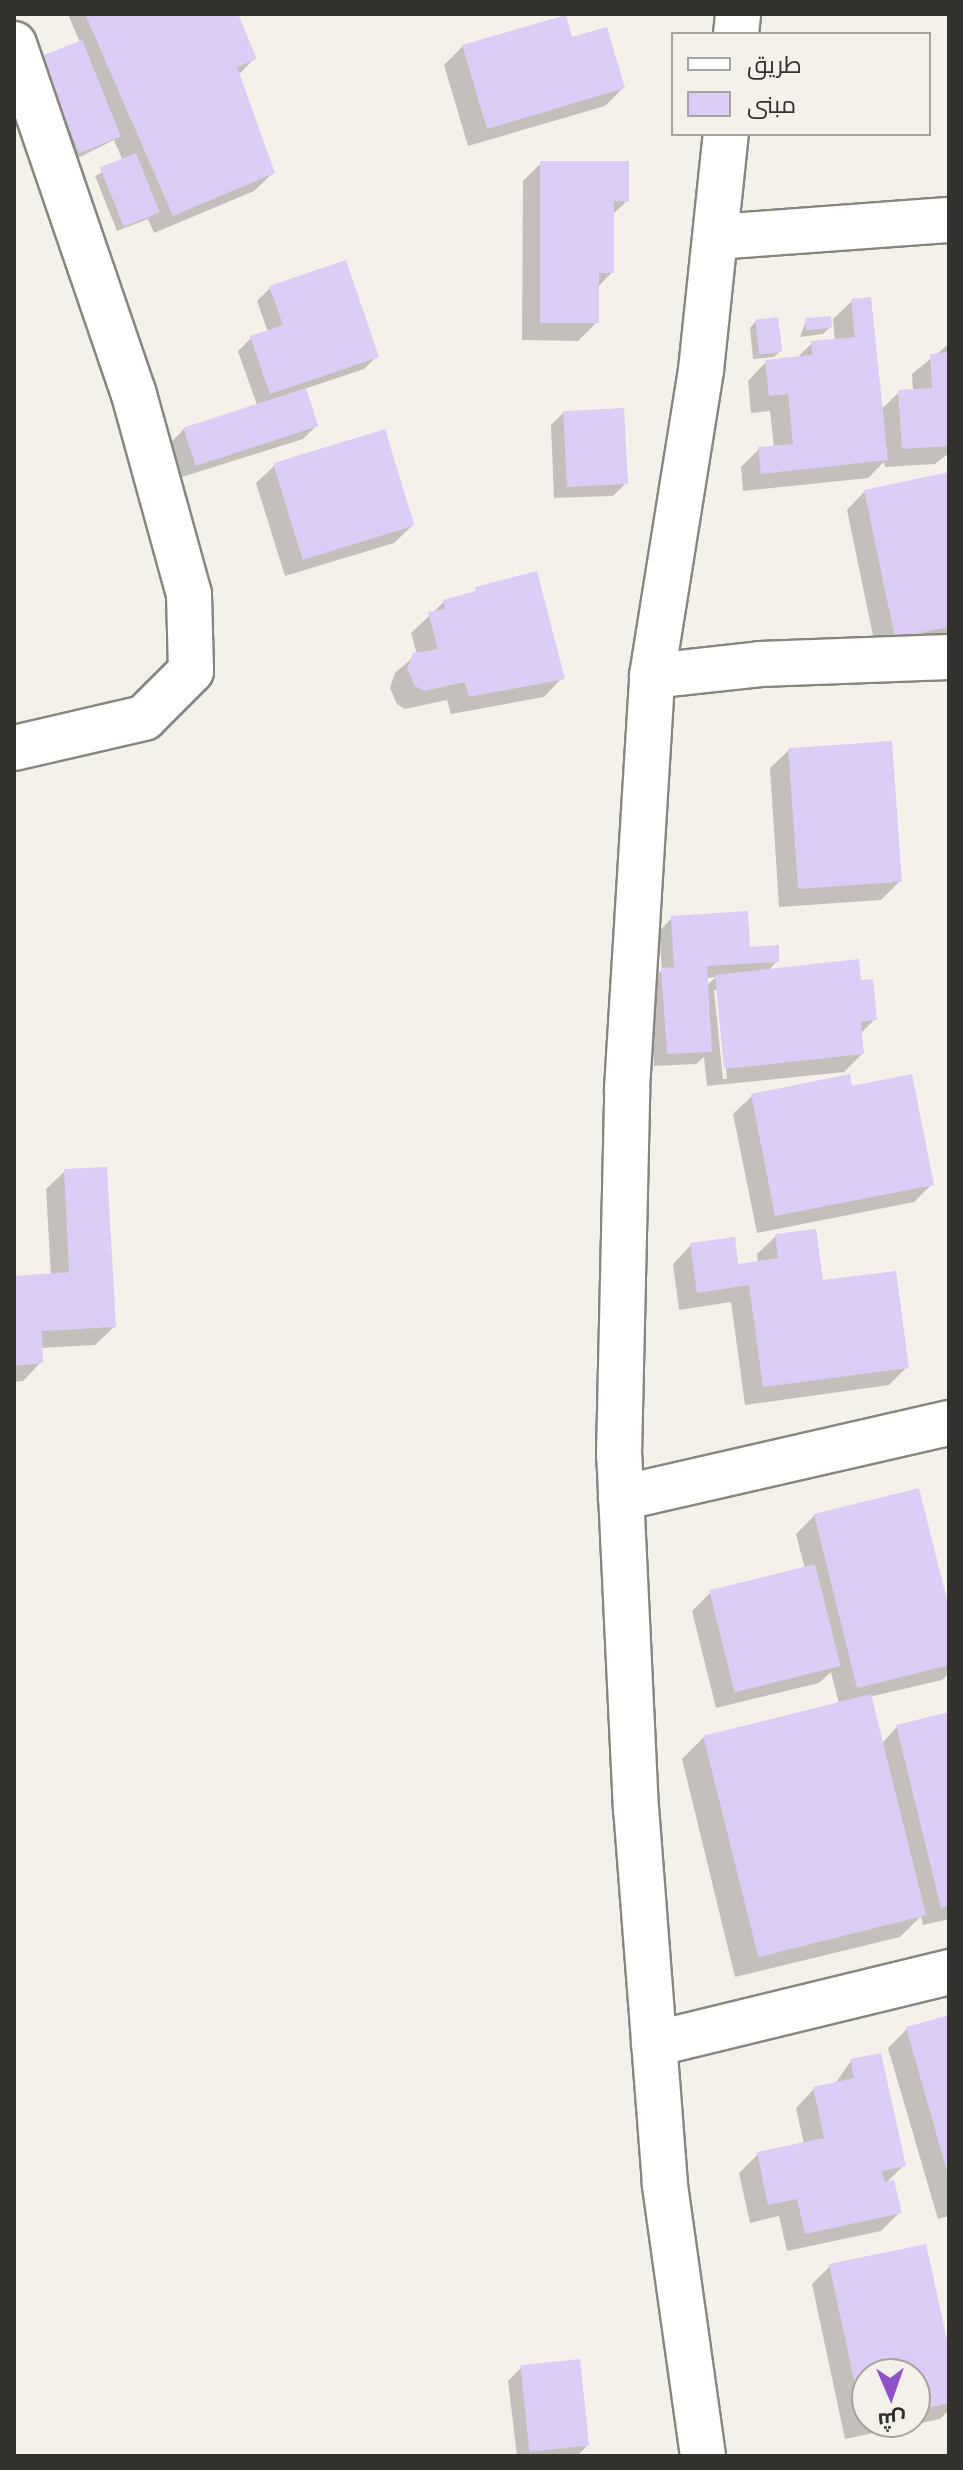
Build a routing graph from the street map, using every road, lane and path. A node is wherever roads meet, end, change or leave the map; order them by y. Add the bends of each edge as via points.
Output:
1 (14, 44) edge
2 (726, 136) edge
3 (949, 220) edge
4 (716, 237) junction
5 (949, 657) edge
6 (652, 676) junction
7 (14, 748) edge
8 (949, 1423) edge
9 (621, 1498) junction
10 (949, 1972) edge
11 (654, 2044) junction
12 (703, 2456) edge

1 - 7 street via 133,391 189,594 191,671 144,718
2 - 4 street
3 - 4 street
4 - 6 street via 701,370
5 - 6 street via 760,664
6 - 9 street via 627,1089
8 - 9 street
9 - 11 street
10 - 11 street
11 - 12 street via 665,2184

